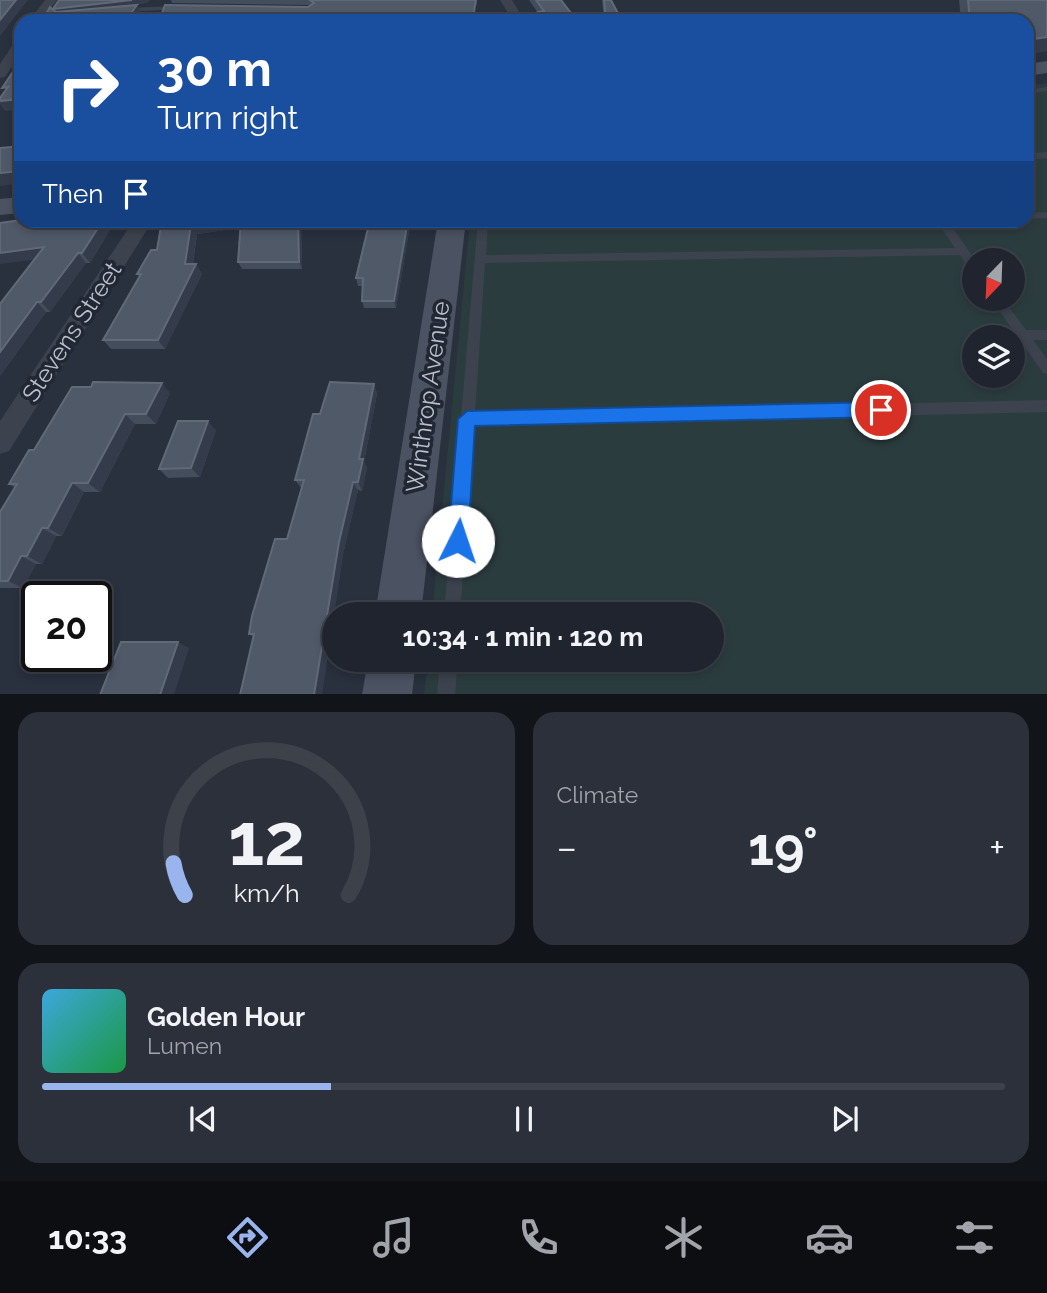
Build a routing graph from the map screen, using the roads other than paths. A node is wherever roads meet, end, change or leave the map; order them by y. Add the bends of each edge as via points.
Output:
1 (191, 9) edge
2 (117, 11) edge
3 (14, 54) edge
4 (1, 73) edge
5 (139, 228) edge
6 (451, 228) edge
7 (482, 228) edge
8 (946, 228) edge
9 (962, 251) joint
10 (480, 259) junction
11 (1025, 335) edge
12 (1047, 335) edge
13 (1025, 338) edge
14 (1047, 369) edge
15 (1047, 406) edge
16 (467, 419) junction
17 (0, 443) edge
18 (400, 602) edge
19 (453, 602) edge
20 (390, 672) edge
21 (448, 672) edge
22 (387, 694) edge
23 (446, 694) edge

1 - 2 lane
3 - 4 street
5 - 17 street, Stevens Street
6 - 18 main road, Winthrop Avenue
7 - 10 lane
8 - 9 lane
9 - 10 lane
10 - 16 lane
11 - 12 lane
13 - 14 lane
15 - 16 lane
16 - 19 lane
20 - 22 main road
21 - 23 lane

